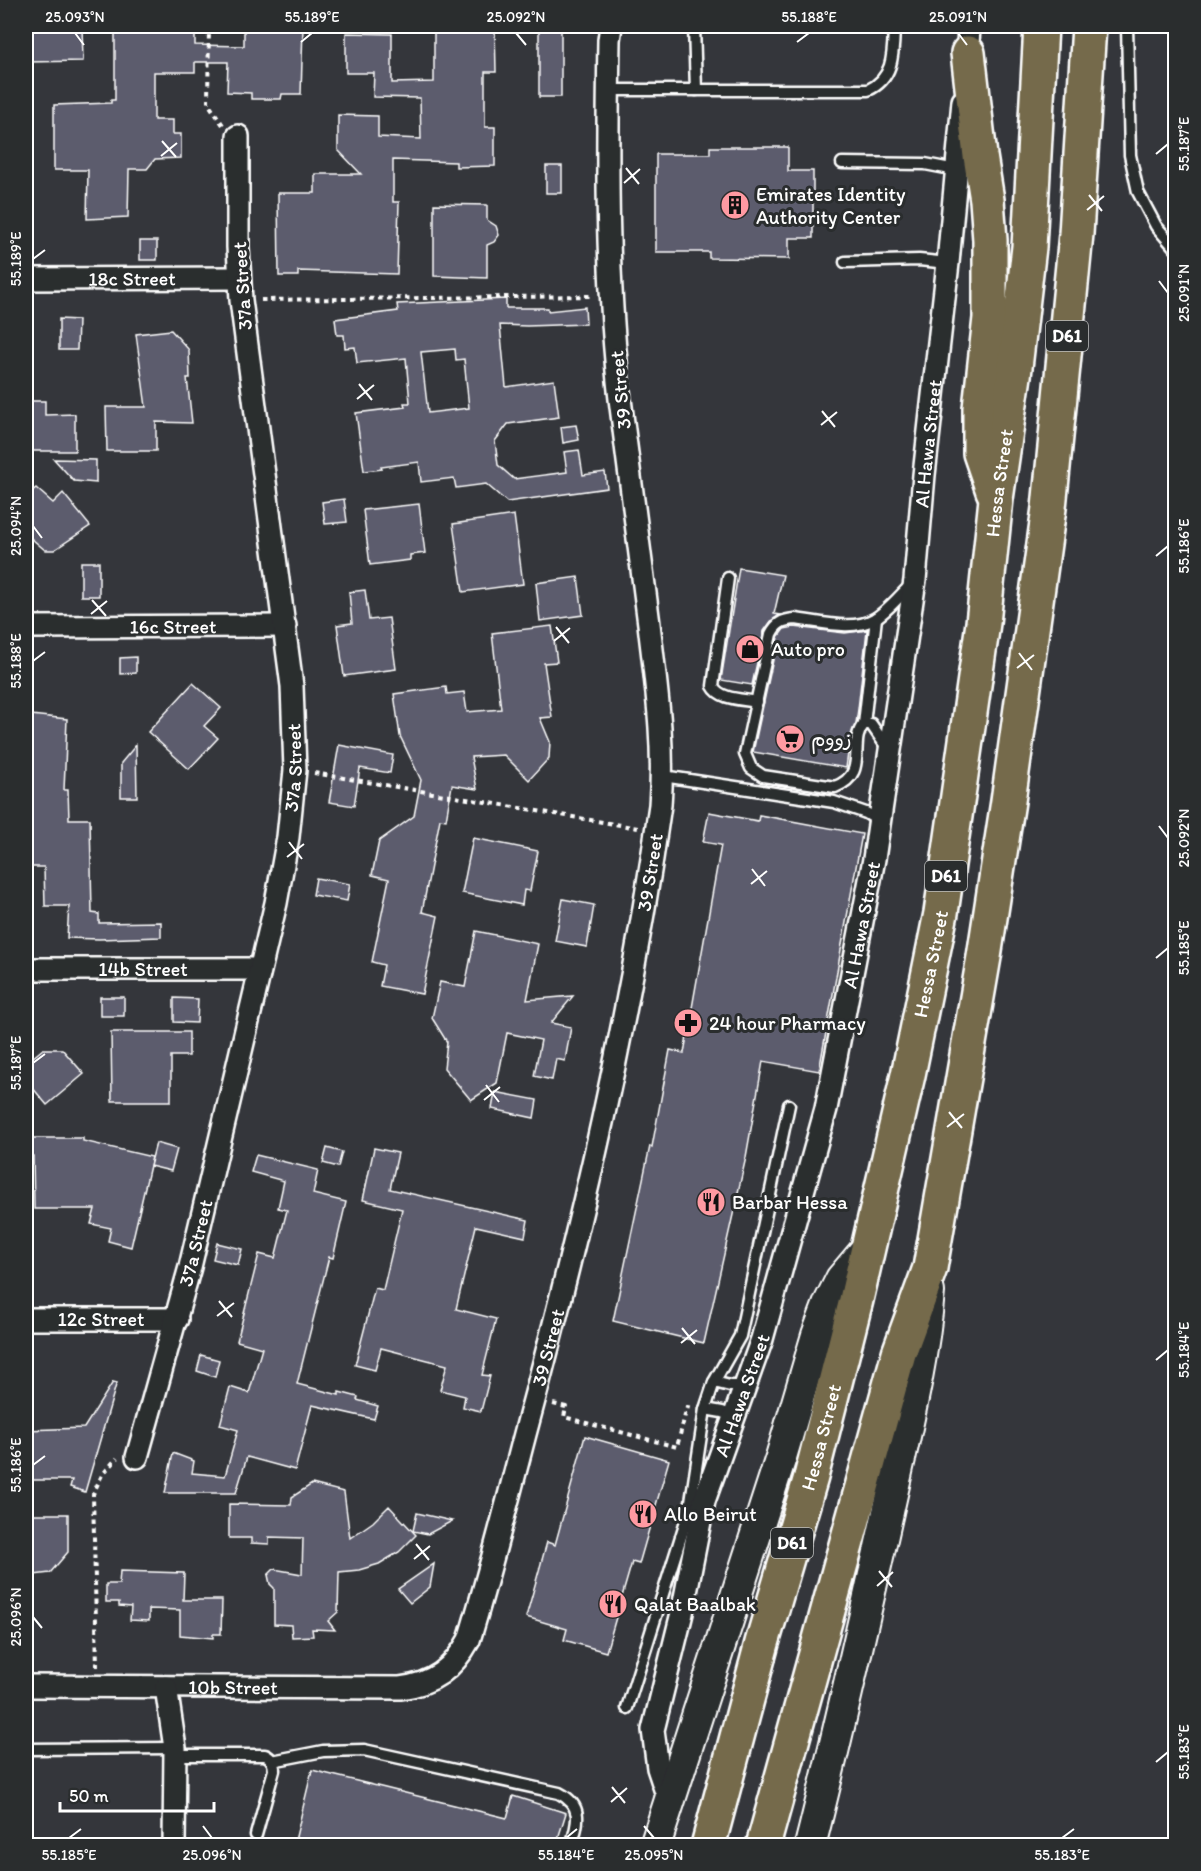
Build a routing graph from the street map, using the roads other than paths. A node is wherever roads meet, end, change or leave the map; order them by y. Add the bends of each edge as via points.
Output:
1 (694, 26) edge
2 (894, 26) edge
3 (1041, 26) edge
4 (1089, 26) edge
5 (1127, 26) edge
6 (609, 30) edge
7 (969, 39) edge
8 (608, 90) junction
9 (696, 90) junction
10 (238, 142) road end
11 (842, 163) dead end
12 (956, 170) junction
13 (1176, 249) edge
14 (845, 262) dead end
15 (948, 263) junction
16 (239, 278) junction
17 (26, 279) edge
18 (996, 499) junction
19 (728, 578) dead end
20 (915, 580) junction
21 (876, 618) junction
22 (285, 626) junction
23 (26, 627) edge
24 (757, 702) junction
25 (864, 724) junction
26 (891, 753) junction
27 (663, 776) junction
28 (879, 821) junction
29 (26, 969) edge
30 (260, 969) junction
31 (789, 1105) dead end
32 (868, 1247) junction
33 (930, 1268) junction
34 (26, 1319) edge
35 (177, 1319) junction
36 (714, 1382) junction
37 (746, 1386) junction
38 (705, 1409) junction
39 (735, 1417) junction
40 (138, 1452) road end
41 (440, 1676) joint
42 (26, 1686) edge
43 (176, 1687) junction
44 (627, 1708) dead end
45 (26, 1749) edge
46 (175, 1752) junction
47 (272, 1761) junction
48 (669, 1801) junction
49 (256, 1835) dead end
50 (710, 1841) edge
51 (174, 1845) edge
52 (571, 1845) edge
53 (655, 1845) edge
54 (763, 1845) edge
55 (810, 1845) edge

1 - 9 lane
2 - 9 lane via 888,74 868,90
3 - 18 main road, Hessa Street / D61 via 1029,247
4 - 33 main road, D61 via 1076,234 1049,508 991,912
5 - 13 lane via 1130,155 1138,192 1156,226
6 - 8 street, 39 Street
7 - 12 street, Al Hawa Street
7 - 18 main road via 990,240 990,318 980,408 980,453
8 - 9 lane
8 - 27 street, 39 Street via 611,296 620,398 661,719
10 - 16 street, 37a Street
11 - 12 lane via 925,164
12 - 15 street, Al Hawa Street
14 - 15 lane
15 - 20 street, Al Hawa Street
16 - 17 street, 18c Street
16 - 22 street, 37a Street
18 - 32 main road, Hessa Street / D61 via 983,623 940,913
19 - 24 lane via 713,686 724,696
20 - 21 lane
20 - 26 street, Al Hawa Street
21 - 24 lane via 851,625 794,619 780,622 771,634
21 - 25 lane
22 - 23 street, 16c Street
22 - 30 street, 37a Street via 295,770 288,837
24 - 25 lane via 745,754 751,768 763,776 835,787 842,784 853,773
25 - 26 lane via 871,724
26 - 28 street, Al Hawa Street
27 - 28 lane via 834,802
27 - 41 street, 39 Street via 623,1022 571,1260 469,1640 452,1666
28 - 37 street, Al Hawa Street via 826,1109
29 - 30 street, 14b Street
30 - 35 street, 37a Street
31 - 36 lane via 740,1336
32 - 48 main road via 841,1279 825,1314
32 - 50 main road, Hessa Street / D61 via 811,1477
33 - 54 main road, D61 via 899,1353
33 - 55 main road via 915,1391
34 - 35 street, 12c Street
35 - 40 street, 37a Street
36 - 37 lane
36 - 38 lane
37 - 39 street, Al Hawa Street
38 - 39 lane
38 - 44 lane via 690,1508
39 - 48 street, Al Hawa Street via 704,1501 653,1730 658,1768
41 - 43 street, 10b Street via 400,1688
42 - 43 street, 10b Street
43 - 46 street
45 - 46 lane
46 - 47 lane via 265,1755
46 - 51 street
47 - 49 lane via 274,1770
47 - 52 lane via 323,1751 364,1750 559,1793 576,1810 577,1826
48 - 53 main road

